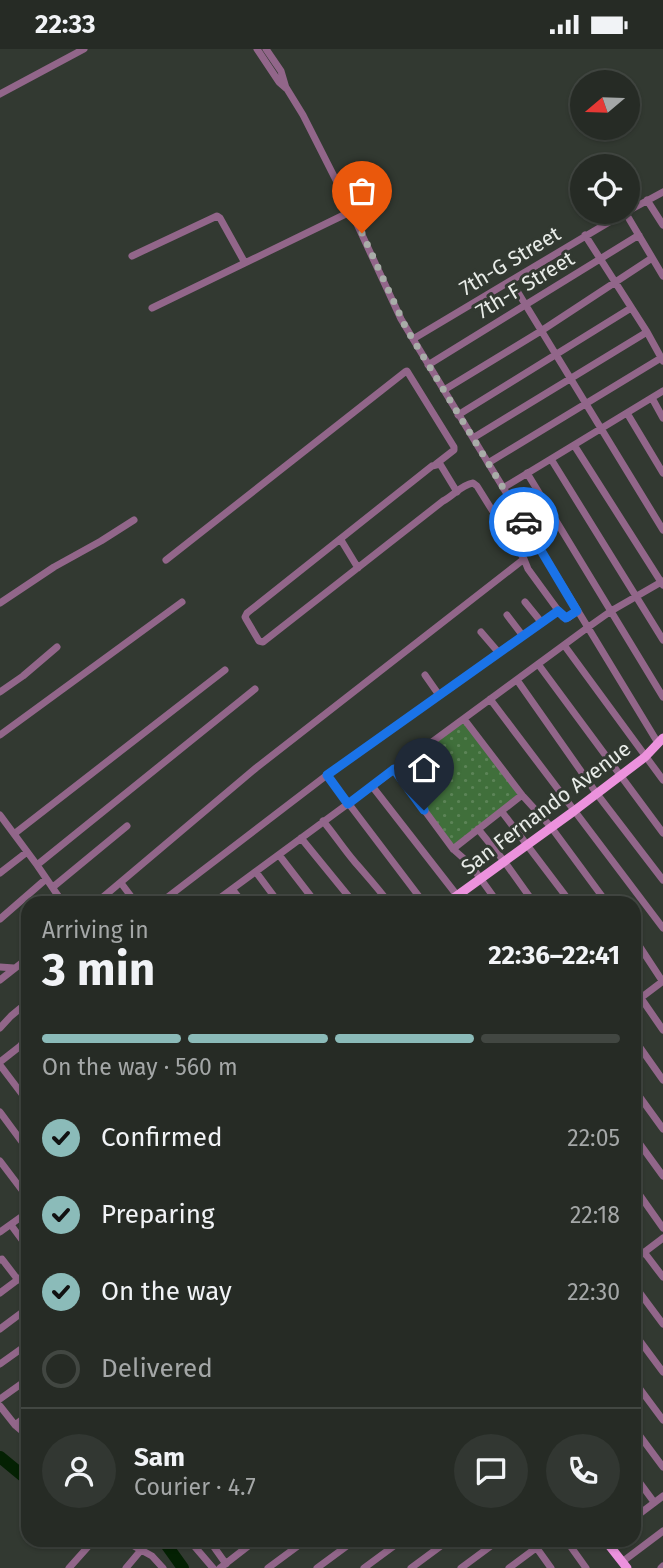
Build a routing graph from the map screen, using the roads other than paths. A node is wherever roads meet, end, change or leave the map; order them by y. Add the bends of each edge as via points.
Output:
1 (84, 49) edge
2 (257, 49) edge
3 (266, 49) edge
4 (286, 89) junction
5 (0, 94) edge
6 (663, 191) edge
7 (647, 200) junction
8 (640, 204) edge
9 (352, 211) junction
10 (606, 224) edge
11 (633, 224) edge
12 (663, 225) edge
13 (585, 236) junction
14 (639, 236) junction
15 (132, 257) dead end
16 (652, 258) junction
17 (600, 260) junction
18 (244, 263) junction
19 (662, 270) edge
20 (511, 281) junction
21 (615, 283) junction
22 (526, 306) junction
23 (152, 308) dead end
24 (631, 308) junction
25 (541, 331) junction
26 (647, 333) junction
27 (413, 339) junction
28 (557, 355) junction
29 (662, 360) edge
30 (428, 365) junction
31 (571, 379) junction
32 (444, 390) junction
33 (663, 391) edge
34 (652, 398) junction
35 (587, 403) junction
36 (627, 413) junction
37 (458, 415) junction
38 (663, 418) edge
39 (602, 428) junction
40 (473, 438) junction
41 (574, 445) junction
42 (551, 459) junction
43 (488, 463) junction
44 (436, 464) junction
45 (527, 473) junction
46 (663, 473) edge
47 (503, 488) junction
48 (457, 492) junction
49 (134, 520) dead end
50 (663, 530) edge
51 (341, 540) junction
52 (524, 559) junction
53 (166, 560) dead end
54 (358, 568) junction
55 (662, 583) edge
56 (636, 596) junction
57 (182, 602) dead end
58 (525, 602) dead end
59 (0, 603) edge
60 (558, 611) junction
61 (577, 611) junction
62 (611, 611) junction
63 (507, 615) dead end
64 (542, 623) junction
65 (587, 628) junction
66 (481, 632) dead end
67 (523, 636) junction
68 (663, 640) edge
69 (564, 645) junction
70 (57, 647) dead end
71 (499, 653) junction
72 (538, 664) junction
73 (225, 670) dead end
74 (425, 675) dead end
75 (517, 680) junction
76 (256, 689) dead end
77 (0, 692) edge
78 (439, 695) junction
79 (663, 697) edge
80 (490, 699) junction
81 (464, 719) junction
82 (0, 735) edge
83 (660, 741) edge
84 (645, 757) junction
85 (394, 769) junction
86 (327, 775) junction
87 (620, 775) junction
88 (663, 780) edge
89 (372, 786) junction
90 (597, 793) junction
91 (522, 795) junction
92 (348, 804) junction
93 (574, 811) junction
94 (502, 812) junction
95 (0, 815) edge
96 (324, 821) junction
97 (127, 827) dead end
98 (551, 827) junction
99 (478, 829) junction
100 (663, 832) edge
101 (14, 834) junction
102 (301, 838) junction
103 (528, 845) junction
104 (453, 849) junction
105 (27, 852) junction
106 (279, 855) junction
107 (504, 861) junction
108 (37, 865) junction
109 (256, 872) junction
110 (0, 873) edge
111 (46, 879) junction
112 (481, 879) junction
113 (663, 880) edge
114 (121, 883) junction
115 (53, 887) junction
116 (232, 889) junction
117 (26, 896) edge
118 (59, 896) edge
119 (105, 896) edge
120 (131, 896) edge
121 (169, 896) edge
122 (222, 896) edge
123 (238, 896) edge
124 (274, 896) edge
125 (311, 896) edge
126 (348, 896) edge
127 (384, 896) edge
128 (419, 896) edge
129 (458, 896) edge
130 (463, 896) edge
131 (493, 896) edge
132 (529, 896) edge
133 (566, 896) edge
134 (602, 896) edge
135 (639, 896) edge
136 (641, 899) edge
137 (21, 901) edge
138 (0, 919) edge
139 (663, 928) edge
140 (641, 949) edge
141 (21, 963) edge
142 (0, 967) edge
143 (15, 968) junction
144 (0, 980) edge
145 (663, 982) edge
146 (641, 997) edge
147 (641, 1005) edge
148 (21, 1008) edge
149 (0, 1028) edge
150 (663, 1030) edge
151 (21, 1045) edge
152 (641, 1049) edge
153 (0, 1063) edge
154 (663, 1080) edge
155 (21, 1092) edge
156 (641, 1099) edge
157 (0, 1112) edge
158 (663, 1129) edge
159 (21, 1140) edge
160 (641, 1146) edge
161 (0, 1161) edge
162 (663, 1176) edge
163 (21, 1189) edge
164 (641, 1197) edge
165 (21, 1217) edge
166 (11, 1225) junction
167 (663, 1228) edge
168 (0, 1233) edge
169 (663, 1238) edge
170 (21, 1239) edge
171 (645, 1252) junction
172 (641, 1255) edge
173 (0, 1260) edge
174 (663, 1277) edge
175 (21, 1278) edge
176 (18, 1280) junction
177 (0, 1293) edge
178 (641, 1294) edge
179 (21, 1313) edge
180 (663, 1324) edge
181 (0, 1329) edge
182 (641, 1342) edge
183 (21, 1349) edge
184 (0, 1364) edge
185 (663, 1372) edge
186 (21, 1384) edge
187 (641, 1390) edge
188 (0, 1399) edge
189 (0, 1406) edge
190 (21, 1420) edge
191 (663, 1420) edge
192 (15, 1425) junction
193 (21, 1430) edge
194 (641, 1437) edge
195 (663, 1467) edge
196 (641, 1484) edge
197 (663, 1496) edge
198 (654, 1502) junction
199 (641, 1512) edge
200 (663, 1531) edge
201 (87, 1547) edge
202 (138, 1547) edge
203 (195, 1547) edge
204 (213, 1547) edge
205 (242, 1547) edge
206 (296, 1547) edge
207 (346, 1547) edge
208 (392, 1547) edge
209 (440, 1547) edge
210 (490, 1547) edge
211 (571, 1547) edge
212 (610, 1547) edge
213 (536, 1548) joint
214 (142, 1549) junction
215 (624, 1565) edge
216 (223, 1566) edge
217 (69, 1568) edge
218 (126, 1568) edge
219 (163, 1568) edge
220 (213, 1568) edge
221 (268, 1568) edge
222 (317, 1568) edge
223 (364, 1568) edge
224 (411, 1568) edge
225 (461, 1568) edge
226 (509, 1568) edge
227 (551, 1568) edge
228 (586, 1568) edge

1 - 5 street
2 - 4 street
3 - 4 street via 281,71
4 - 9 street
6 - 7 street, 7th-G Street
7 - 8 street, 7th-G Street
7 - 12 street
9 - 18 street
9 - 27 street
10 - 13 street, 7th-G Street
11 - 14 street
13 - 17 street
13 - 20 street, 7th-G Street
14 - 16 street
14 - 17 street, 7th-F Street
15 - 18 street via 217,216
16 - 19 street
16 - 21 street
17 - 21 street
17 - 22 street, 7th-F Street
18 - 23 street
20 - 22 street
20 - 27 street, 7th-G Street
21 - 24 street
21 - 25 street
22 - 25 street
22 - 30 street, 7th-F Street
24 - 26 street
24 - 28 street
25 - 28 street
25 - 32 street
26 - 29 street
26 - 31 street
27 - 30 street
28 - 31 street
28 - 37 street
29 - 35 street
30 - 32 street
31 - 35 street
31 - 40 street
32 - 37 street
33 - 34 street
34 - 36 street
34 - 38 street
35 - 39 street
35 - 43 street
36 - 39 street
36 - 46 street
37 - 40 street
39 - 41 street
39 - 50 street
40 - 43 street
41 - 42 street
41 - 55 street
42 - 45 street
42 - 56 street
43 - 47 street
44 - 48 street
44 - 51 street
44 - 53 street via 454,447 405,372
45 - 47 street
45 - 62 street
47 - 61 street
48 - 52 street via 466,484 477,486
48 - 54 street
49 - 59 street
51 - 54 street
51 - 54 street via 246,615 259,641
52 - 60 street
52 - 114 street via 256,768
55 - 56 street
56 - 62 street
56 - 68 street
57 - 82 street
58 - 64 street
60 - 61 street via 566,618
60 - 64 street
61 - 65 street
62 - 65 street
62 - 79 street
63 - 67 street
64 - 67 street
65 - 69 street
65 - 83 street
66 - 71 street
67 - 71 street
69 - 72 street
69 - 84 street
70 - 77 street
71 - 78 street
72 - 75 street
72 - 87 street
73 - 101 street
74 - 78 street
75 - 80 street
75 - 90 street
76 - 108 street
78 - 86 street
80 - 81 street
80 - 93 street
81 - 85 street
81 - 91 street
83 - 84 main road, San Fernando Avenue
84 - 87 main road, San Fernando Avenue
84 - 88 street
85 - 89 street
85 - 104 street
86 - 92 street
86 - 121 street
87 - 90 main road, San Fernando Avenue
87 - 100 street
89 - 92 street
89 - 129 street
90 - 93 main road, San Fernando Avenue
90 - 113 street
91 - 94 street
91 - 98 street
92 - 96 street
92 - 128 street
93 - 98 main road, San Fernando Avenue
93 - 135 street
94 - 99 street
94 - 103 street
95 - 101 street
96 - 102 street
96 - 127 street
97 - 115 street
98 - 103 main road, San Fernando Avenue
98 - 134 street
99 - 104 street
99 - 107 street
101 - 105 street
102 - 106 street
102 - 126 street
103 - 107 main road, San Fernando Avenue
103 - 133 street
104 - 112 street
105 - 108 street
105 - 110 street
106 - 109 street
106 - 125 street
107 - 112 main road, San Fernando Avenue
107 - 132 street
108 - 111 street
109 - 116 street
109 - 124 street
111 - 115 street
111 - 117 street
112 - 130 main road, San Fernando Avenue
112 - 131 street
114 - 119 street
114 - 120 street
115 - 118 street
116 - 122 street
116 - 123 street
136 - 139 street
137 - 138 street
140 - 145 street
141 - 143 street
142 - 143 street
143 - 144 street
145 - 146 street
147 - 150 street
148 - 149 street
151 - 153 street
152 - 154 street
153 - 155 street
156 - 158 street
157 - 159 street
160 - 162 street
161 - 163 street
164 - 167 street
165 - 166 street
166 - 168 street
166 - 170 street
169 - 171 street
171 - 172 street
171 - 174 street
173 - 176 street
175 - 176 street
176 - 177 street
178 - 180 street
179 - 181 street
182 - 185 street
183 - 184 street
186 - 188 street
187 - 191 street
189 - 192 street
190 - 192 street
192 - 193 street
194 - 195 street
196 - 198 street
197 - 198 street
198 - 199 street
200 - 215 street
201 - 217 street
202 - 214 street
203 - 220 street
204 - 216 street
205 - 216 street
206 - 221 street
207 - 222 street
208 - 223 street
209 - 224 street
210 - 225 street
211 - 228 street
212 - 215 main road
213 - 226 street
213 - 227 street
214 - 218 street
214 - 219 street

